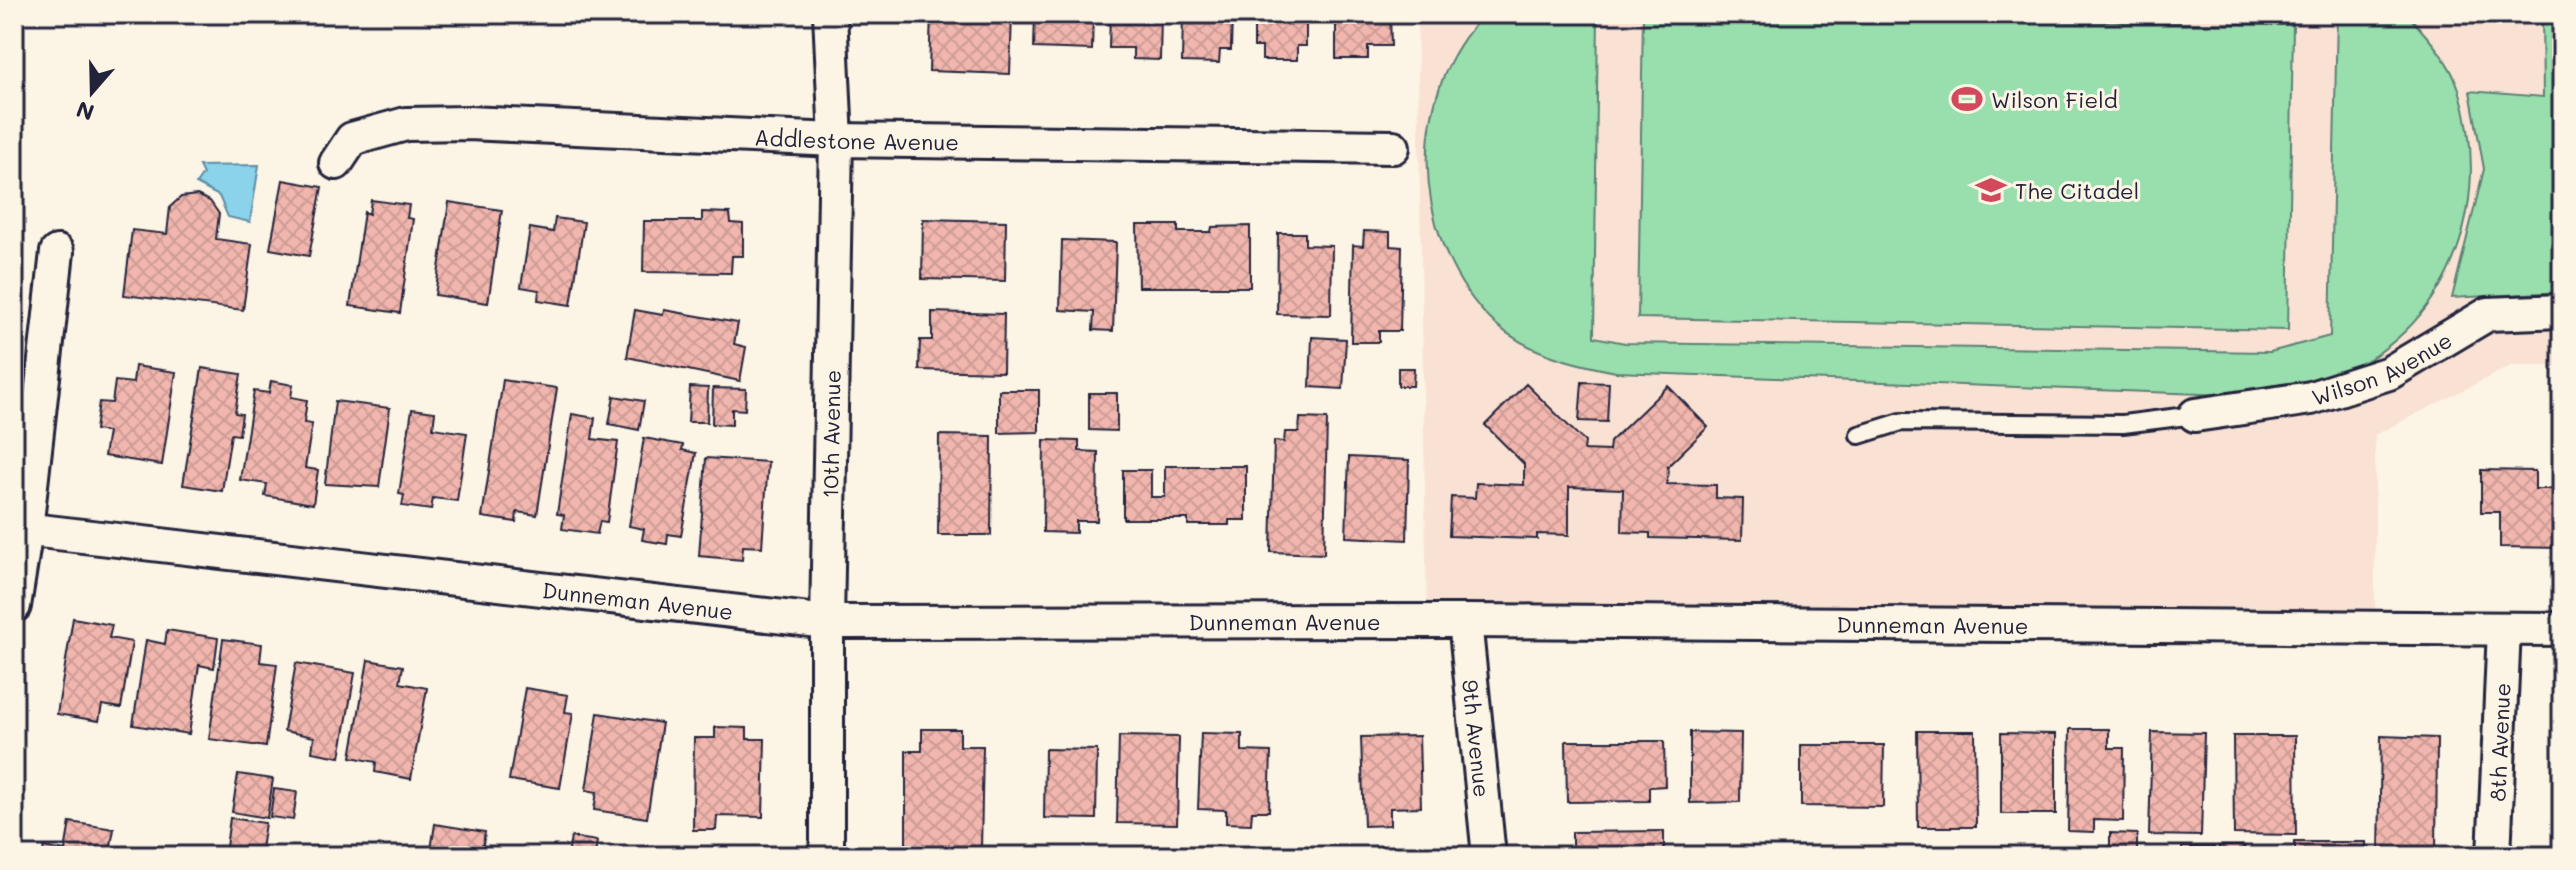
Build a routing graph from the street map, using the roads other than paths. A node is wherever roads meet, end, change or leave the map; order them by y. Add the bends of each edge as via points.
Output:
1 (830, 14) edge
2 (836, 140) junction
3 (1393, 147) dead end
4 (336, 163) dead end
5 (57, 252) dead end
6 (2562, 311) edge
7 (2195, 415) joint
8 (1859, 435) dead end
9 (20, 529) edge
10 (14, 606) edge
11 (1465, 621) junction
12 (827, 622) junction
13 (2504, 629) junction
14 (2562, 629) edge
15 (827, 856) edge
16 (1489, 856) edge
17 (2494, 856) edge

1 - 2 street, 10th Avenue
2 - 3 street, Addlestone Avenue
2 - 4 street, Addlestone Avenue via 406,124 352,139
2 - 12 street, 10th Avenue
5 - 9 street
6 - 7 street, Wilson Avenue via 2488,314 2389,373 2311,398
7 - 8 lane via 2123,424 1901,422
9 - 10 street
9 - 12 street, Dunneman Avenue
11 - 12 street, Dunneman Avenue
11 - 13 street, Dunneman Avenue
11 - 16 street, 9th Avenue
12 - 15 street, 10th Avenue
13 - 14 street, Dunneman Avenue
13 - 17 street, 8th Avenue

